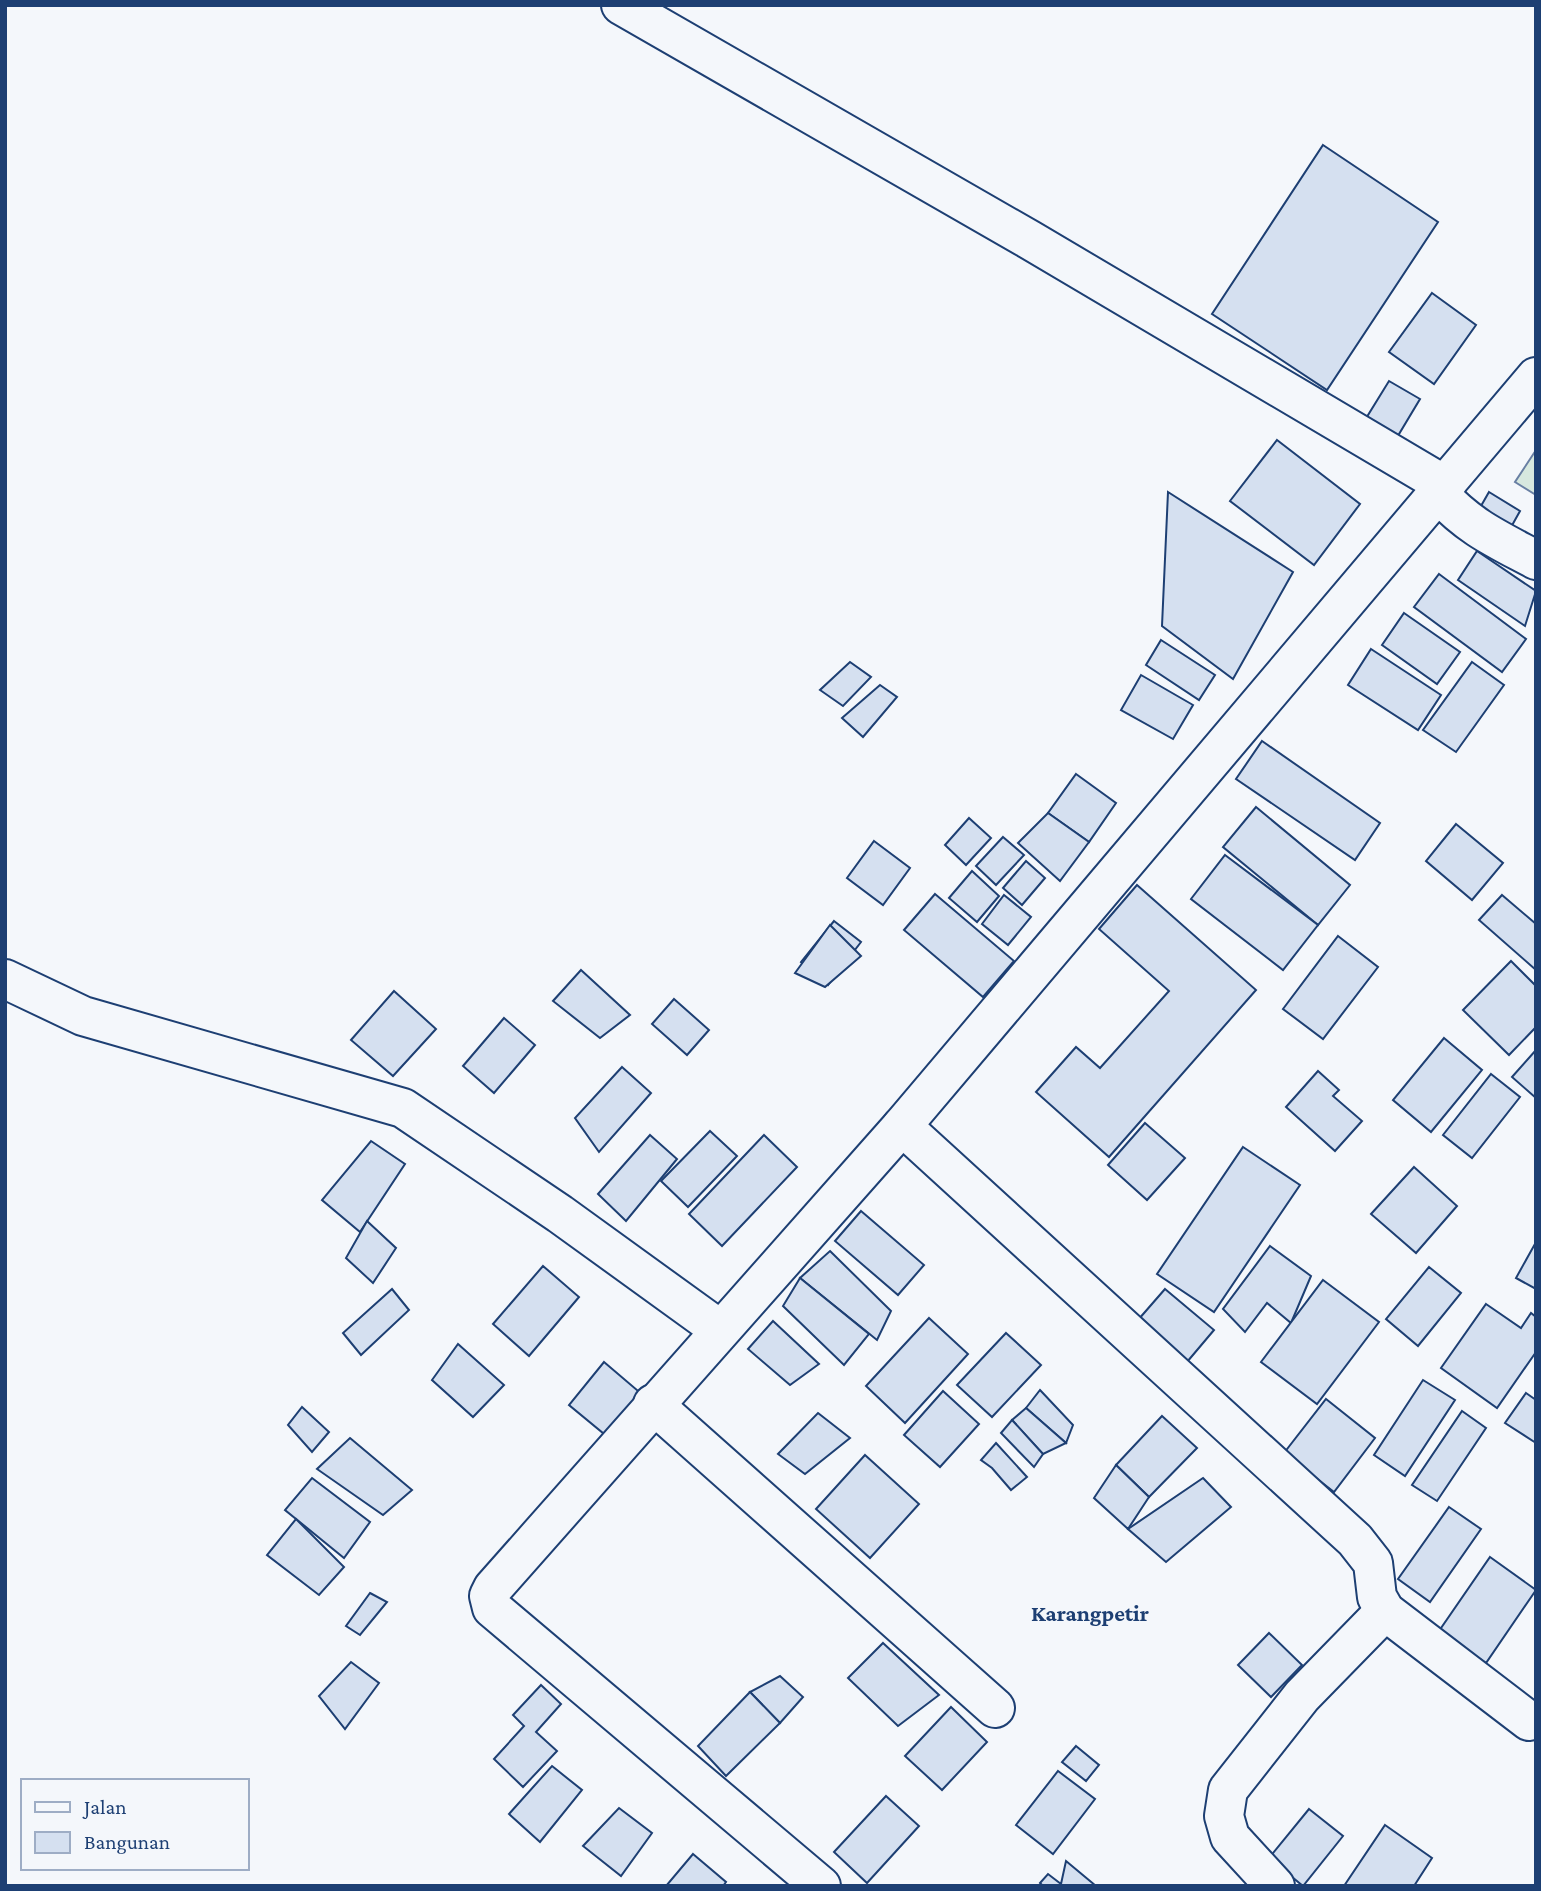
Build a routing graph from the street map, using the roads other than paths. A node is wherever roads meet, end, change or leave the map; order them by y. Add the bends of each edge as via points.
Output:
1 (621, 5) edge
2 (1536, 377) edge
3 (1443, 490) junction
4 (1536, 559) edge
5 (5, 979) edge
6 (902, 1126) junction
7 (719, 1329) junction
8 (653, 1404) junction
9 (1385, 1611) junction
10 (995, 1708) dead end
11 (1528, 1721) dead end
12 (821, 1886) edge
13 (1275, 1886) edge

1 - 3 street via 1018,233
2 - 3 street
3 - 4 street via 1463,519
3 - 6 street
5 - 7 street via 83,1016 403,1108
6 - 7 street
6 - 9 street via 1355,1540 1373,1563 1377,1597
7 - 8 street
8 - 10 street
8 - 12 street via 493,1587 489,1597 492,1608
9 - 11 street
9 - 13 street via 1302,1696 1228,1790 1224,1816 1230,1837

